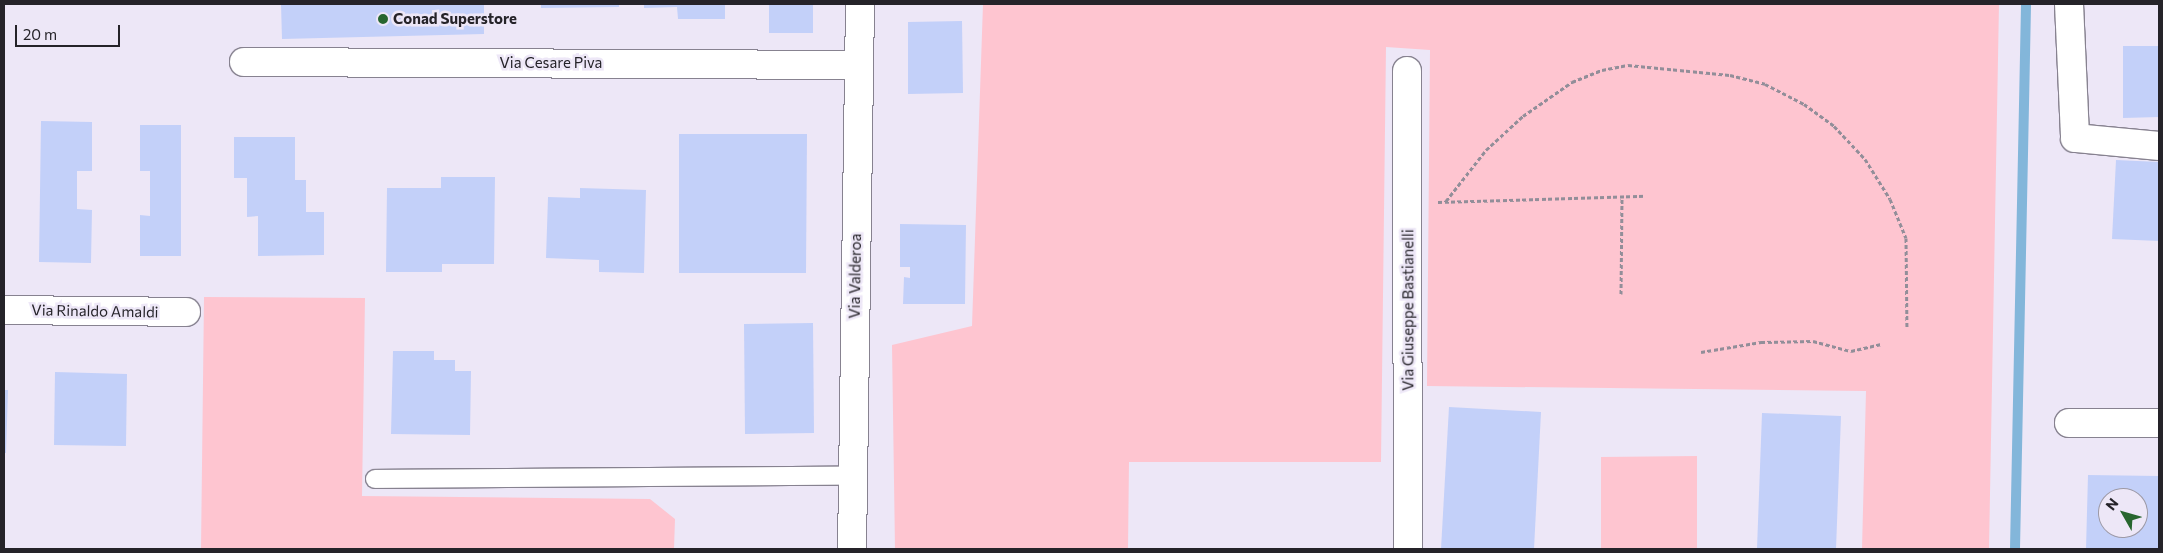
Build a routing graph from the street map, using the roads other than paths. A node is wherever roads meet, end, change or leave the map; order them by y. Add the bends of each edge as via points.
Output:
1 (860, 4) edge
2 (2069, 4) edge
3 (244, 62) dead end
4 (859, 65) junction
5 (1407, 71) dead end
6 (2159, 146) edge
7 (4, 310) edge
8 (186, 312) dead end
9 (2069, 423) dead end
10 (2159, 423) edge
11 (852, 476) junction
12 (376, 479) dead end
13 (852, 549) edge
14 (1408, 549) edge

1 - 4 street, Via Valderoa
2 - 6 street via 2075,138
3 - 4 street, Via Cesare Piva
4 - 11 street, Via Valderoa
5 - 14 street, Via Giuseppe Bastianelli
7 - 8 street, Via Rinaldo Amaldi
9 - 10 street
11 - 12 lane
11 - 13 street, Via Valderoa

